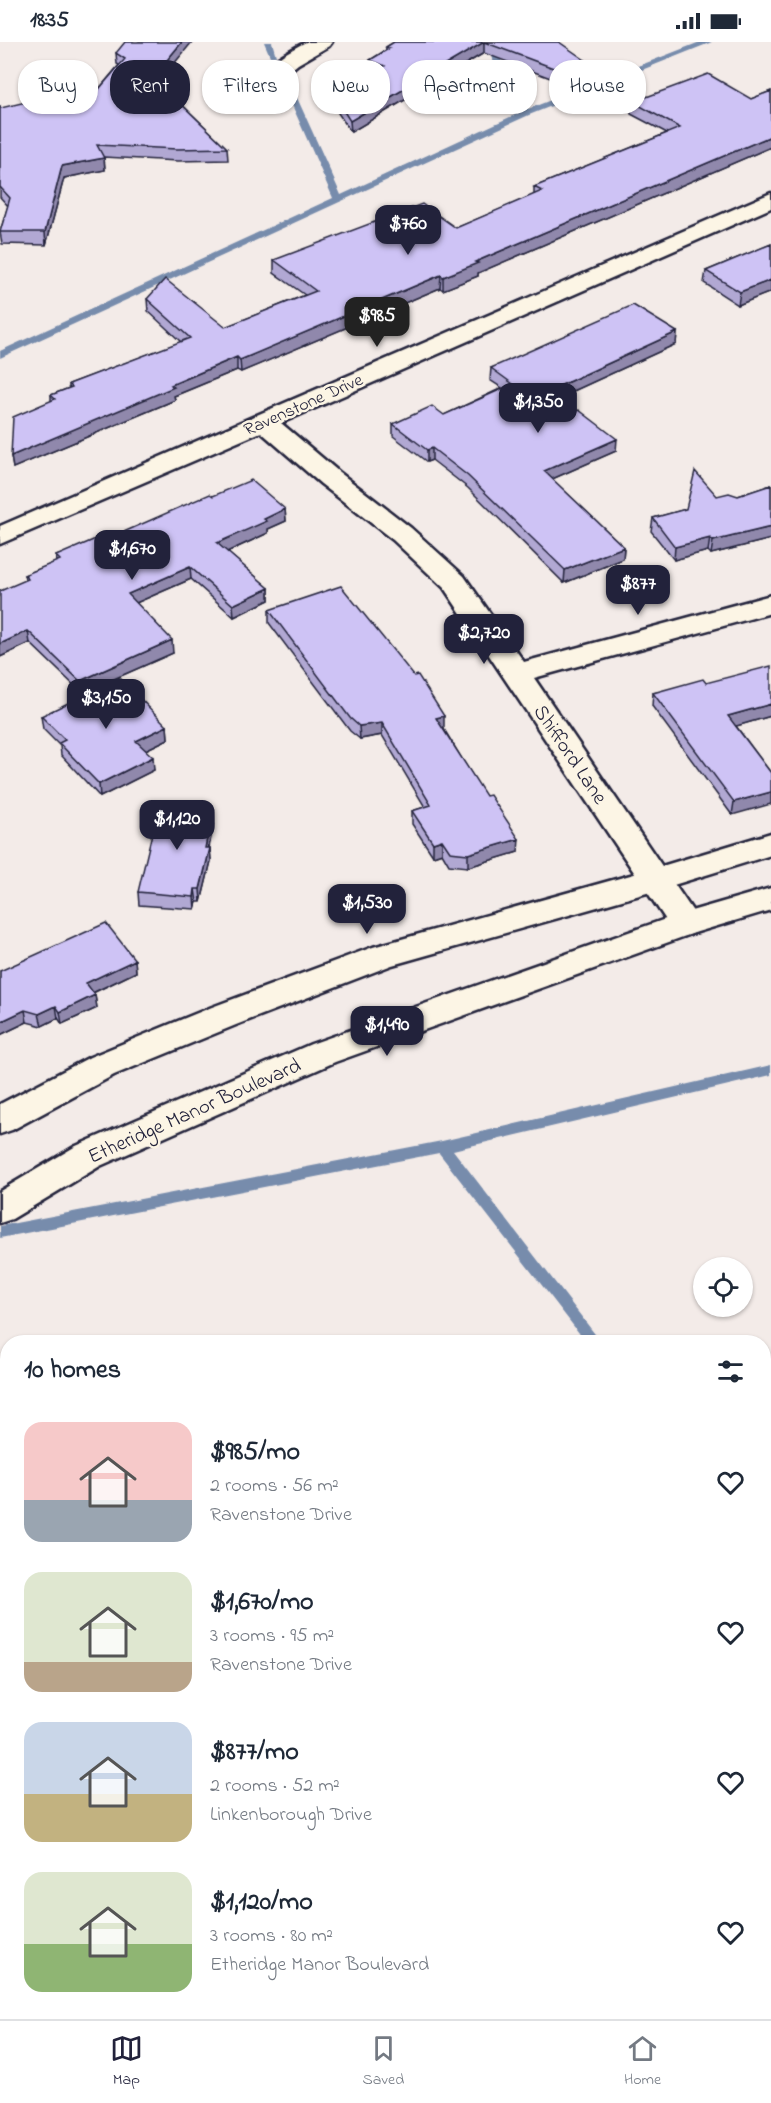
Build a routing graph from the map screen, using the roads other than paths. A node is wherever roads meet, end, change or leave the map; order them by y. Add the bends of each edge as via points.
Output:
1 (322, 42) edge
2 (289, 60) edge
3 (771, 200) edge
4 (264, 421) junction
5 (0, 536) edge
6 (771, 604) edge
7 (517, 673) junction
8 (771, 844) edge
9 (654, 880) junction
10 (771, 899) edge
11 (686, 924) junction
12 (0, 1120) edge
13 (0, 1209) edge

1 - 2 street
3 - 4 street, Ravenstone Drive
4 - 5 street, Ravenstone Drive
4 - 7 street, Shifford Lane via 402,534 454,582
6 - 7 street
7 - 9 street, Shifford Lane
8 - 9 street
9 - 11 street, Shifford Lane
9 - 12 street via 384,956 102,1066
10 - 11 street, Etheridge Manor Boulevard
11 - 13 street, Etheridge Manor Boulevard via 323,1053 88,1156

